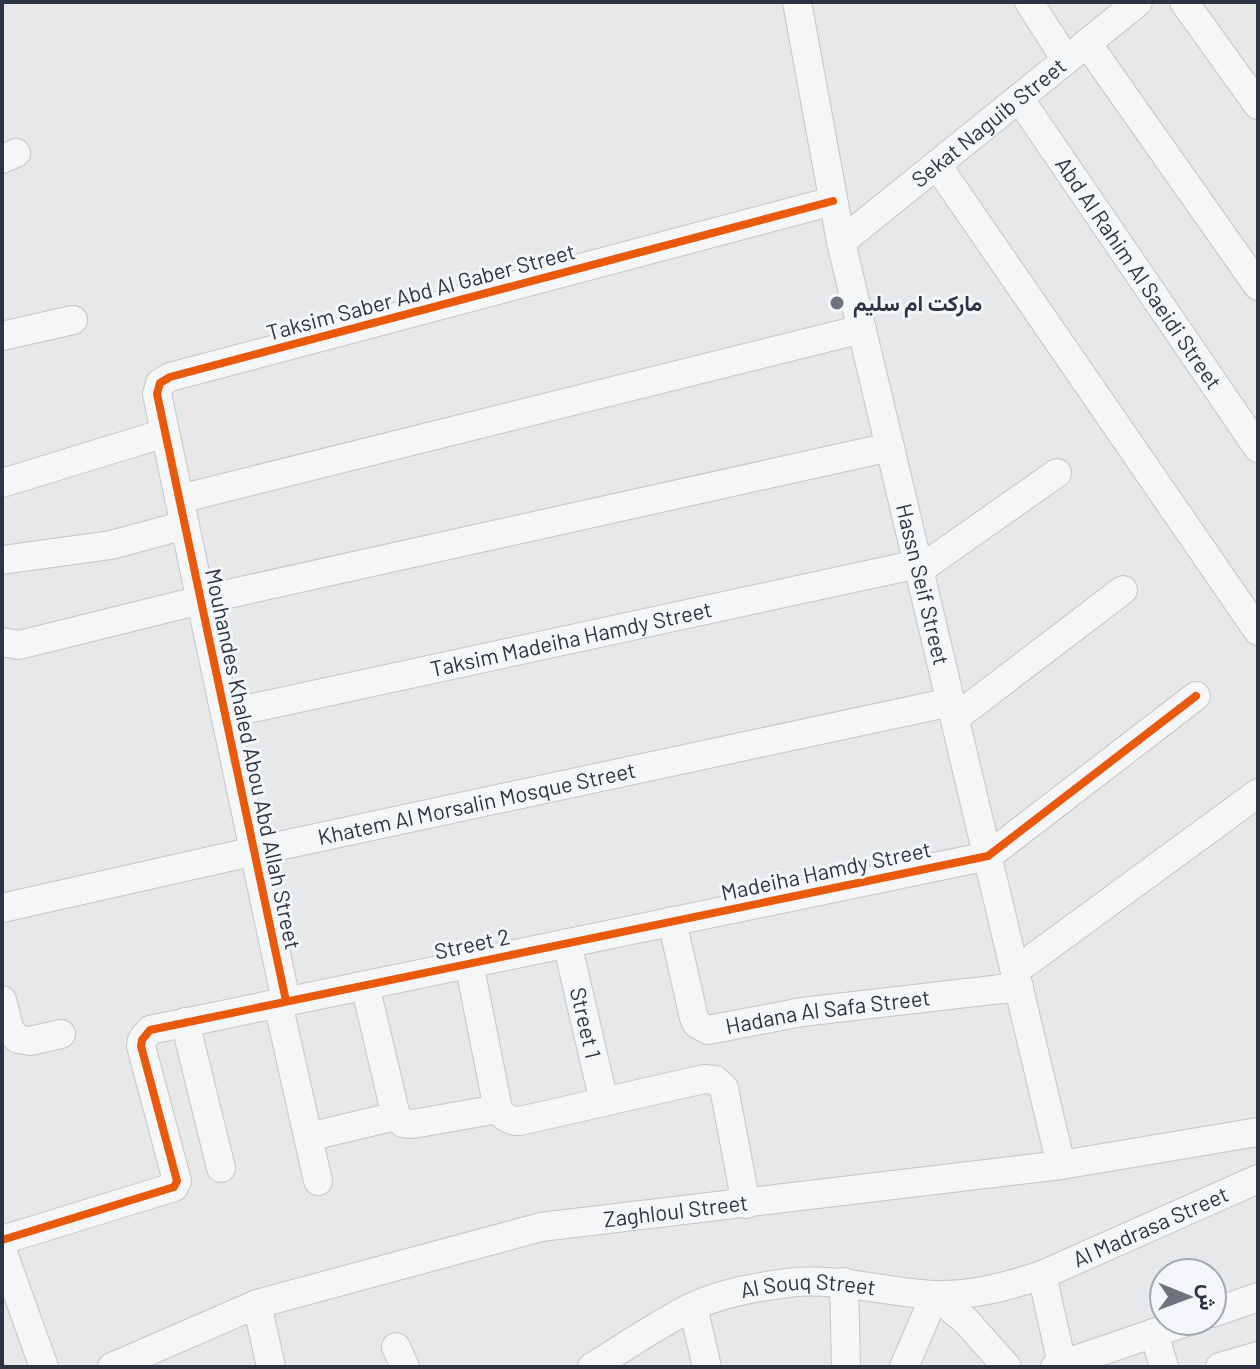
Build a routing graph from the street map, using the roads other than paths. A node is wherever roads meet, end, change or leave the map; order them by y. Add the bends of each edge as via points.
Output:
1 (797, 2) edge
2 (1029, 2) edge
3 (1138, 2) edge
4 (1184, 2) edge
5 (1077, 52) junction
6 (1019, 98) junction
7 (1258, 105) edge
8 (937, 165) junction
9 (833, 201) junction
10 (841, 242) junction
11 (1258, 286) edge
12 (73, 320) dead end
13 (862, 329) junction
14 (2, 336) edge
15 (165, 433) junction
16 (890, 447) junction
17 (1258, 448) edge
18 (1057, 473) dead end
19 (2, 483) edge
20 (182, 512) junction
21 (2, 560) edge
22 (918, 567) junction
23 (1123, 590) dead end
24 (201, 600) junction
25 (1258, 631) edge
26 (2, 642) edge
27 (1196, 696) dead end
28 (953, 710) junction
29 (225, 714) junction
30 (1258, 793) edge
31 (255, 851) junction
32 (988, 856) junction
33 (2, 908) edge
34 (672, 921) junction
35 (567, 943) junction
36 (469, 963) junction
37 (1017, 979) junction
38 (365, 985) junction
39 (2, 1000) edge
40 (282, 1002) junction
41 (185, 1022) junction
42 (61, 1034) dead end
43 (604, 1102) junction
44 (498, 1109) junction
45 (396, 1116) junction
46 (1258, 1132) edge
47 (308, 1137) junction
48 (1061, 1165) junction
49 (221, 1168) dead end
50 (1258, 1179) edge
51 (318, 1181) dead end
52 (746, 1204) junction
53 (2, 1240) edge
54 (2, 1250) edge
55 (1042, 1275) junction
56 (844, 1282) junction
57 (935, 1295) junction
58 (1258, 1297) edge
59 (257, 1304) junction
60 (693, 1307) junction
61 (1228, 1307) edge
62 (1148, 1335) edge
63 (1155, 1337) edge
64 (1258, 1356) edge
65 (604, 1364) edge
66 (1058, 1366) edge
67 (44, 1367) edge
68 (112, 1367) edge
69 (271, 1367) edge
70 (707, 1367) edge
71 (846, 1367) edge
72 (904, 1367) edge
73 (1007, 1367) edge
74 (1164, 1367) edge
75 (1220, 1367) edge

1 - 9 street, Hassn Seif Street
2 - 5 street
3 - 5 street, Sekat Naguib Street
4 - 7 street
5 - 6 street, Sekat Naguib Street
5 - 11 street
6 - 8 street, Sekat Naguib Street
6 - 17 street, Abd Al Rahim Al Saeidi Street
8 - 10 street, Sekat Naguib Street
8 - 25 street
9 - 10 street, Hassn Seif Street
9 - 15 street, Taksim Saber Abd Al Gaber Street via 170,377 160,383 157,394
10 - 13 street, Hassn Seif Street
12 - 14 street
13 - 16 street, Hassn Seif Street
13 - 20 street
15 - 19 street
15 - 20 street, Taksim Saber Abd Al Gaber Street
16 - 22 street, Hassn Seif Street
16 - 24 street
18 - 22 street
20 - 21 street via 111,545
20 - 24 street, Mouhandes Khaled Abou Abd Allah Street
22 - 28 street, Hassn Seif Street
22 - 29 street, Taksim Madeiha Hamdy Street
23 - 28 street
24 - 26 street via 19,645
24 - 29 street, Mouhandes Khaled Abou Abd Allah Street
27 - 32 street
28 - 31 street, Khatem Al Morsalin Mosque Street
28 - 32 street, Hassn Seif Street
29 - 31 street, Mouhandes Khaled Abou Abd Allah Street
30 - 37 street
31 - 33 street, Khatem Al Morsalin Mosque Street
31 - 40 street, Mouhandes Khaled Abou Abd Allah Street
32 - 34 street, Madeiha Hamdy Street
32 - 37 street, Hassn Seif Street
34 - 35 street, Street 2
34 - 37 street, Hadana Al Safa Street via 694,1018 708,1030
35 - 36 street, Street 2
35 - 43 street, Street 1
36 - 38 street, Street 2
36 - 44 street
37 - 48 street, Hassn Seif Street
38 - 40 street, Street 2
38 - 45 street
39 - 42 street via 10,1031 18,1039
40 - 41 street, Street 2
40 - 47 street, Mouhandes Khaled Abou Abd Allah Street
41 - 49 street
41 - 53 street, Street 2 via 150,1030 141,1046 177,1181 174,1187
43 - 44 street via 520,1121 507,1119
43 - 52 street via 709,1078 721,1083
44 - 45 street via 413,1124
45 - 47 street
46 - 48 street, Zaghloul Street
47 - 51 street, Mouhandes Khaled Abou Abd Allah Street
48 - 52 street, Zaghloul Street
50 - 55 street, Al Madrasa Street
52 - 59 street, Zaghloul Street via 541,1227
54 - 67 street
55 - 57 street, Al Souq Street via 1007,1287
55 - 66 street
56 - 57 street, Al Souq Street
56 - 60 street, Al Souq Street via 789,1283 735,1292
56 - 71 street
57 - 72 street
57 - 73 street
58 - 61 street
59 - 68 street, Zaghloul Street
59 - 69 street
60 - 65 street, Al Souq Street
60 - 70 street
62 - 66 street
63 - 74 street
64 - 75 street

